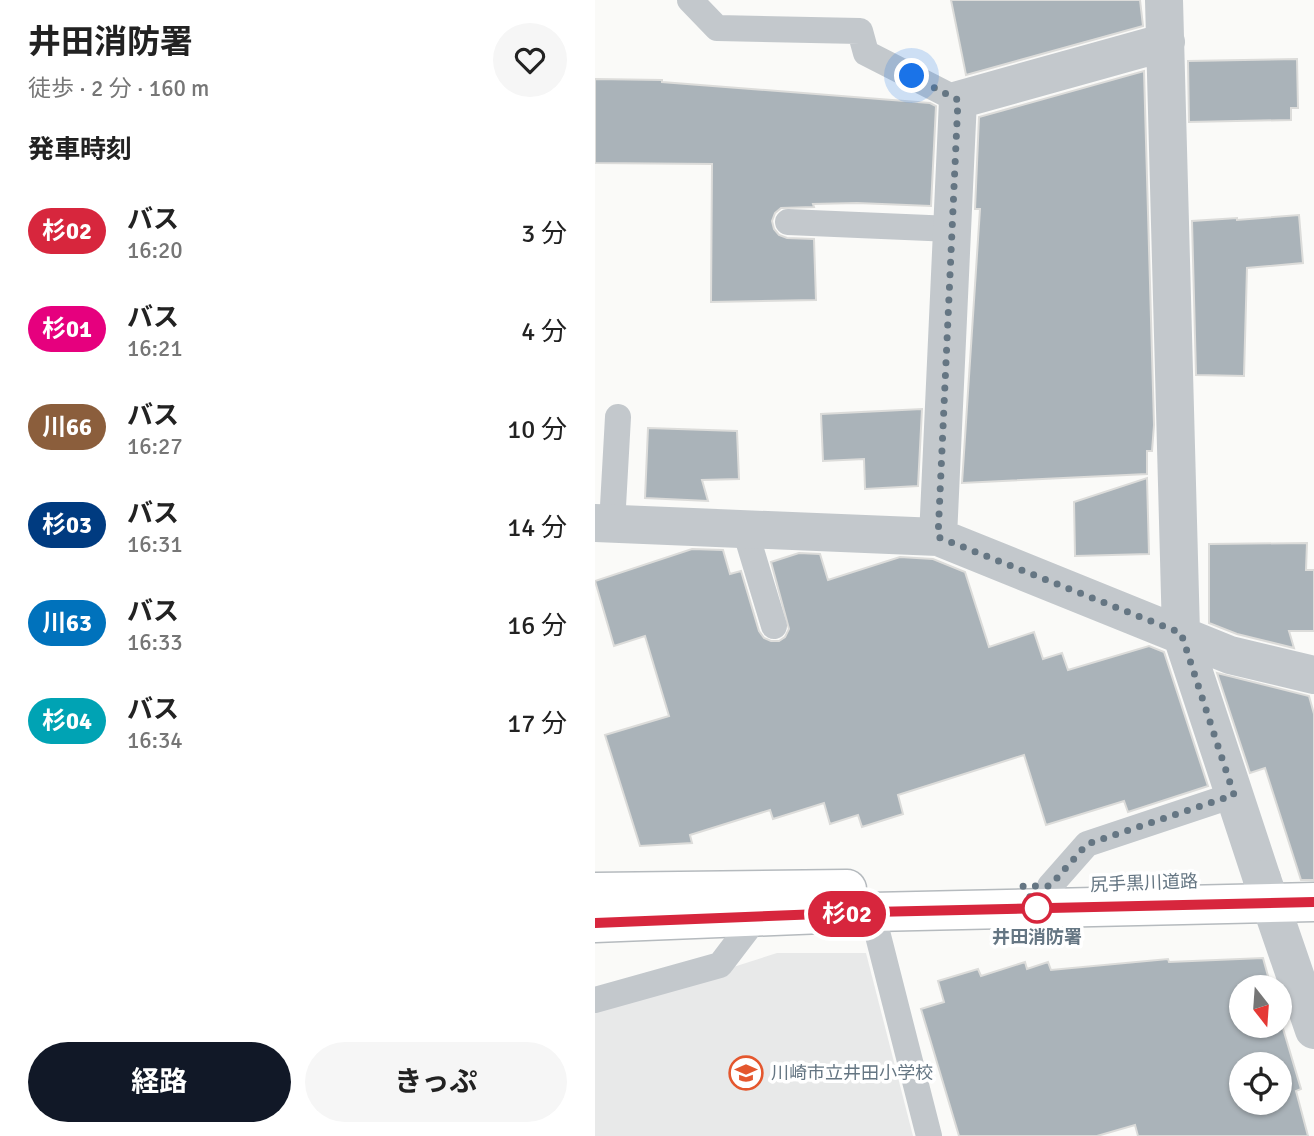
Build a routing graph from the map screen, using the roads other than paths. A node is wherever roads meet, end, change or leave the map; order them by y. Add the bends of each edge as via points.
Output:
1 (690, 0) edge
2 (1164, 0) edge
3 (1166, 42) junction
4 (958, 100) junction
5 (788, 222) dead end
6 (953, 229) junction
7 (618, 417) dead end
8 (603, 524) edge
9 (745, 530) junction
10 (938, 537) junction
11 (774, 626) dead end
12 (1181, 633) junction
13 (1314, 675) edge
14 (1234, 795) junction
15 (1314, 878) edge
16 (1050, 886) junction
17 (1266, 891) junction
18 (595, 892) edge
19 (1314, 902) edge
20 (872, 912) junction
21 (755, 919) junction
22 (595, 923) edge
23 (595, 1000) edge
24 (1314, 1030) edge
25 (929, 1136) edge

1 - 4 lane via 717,28 860,31 866,53
2 - 3 street
3 - 4 street
3 - 12 street
4 - 6 street
5 - 6 lane
6 - 10 street
7 - 8 lane
8 - 9 street
9 - 10 street
9 - 11 lane
10 - 12 street
12 - 13 street via 1230,655
12 - 14 street
14 - 16 lane via 1087,844
14 - 17 street
15 - 17 main road, 尻手黒川道路
16 - 17 main road, 尻手黒川道路
16 - 18 main road, 尻手黒川道路
17 - 19 main road, 尻手黒川道路
17 - 20 main road, 尻手黒川道路
17 - 24 street
20 - 21 main road, 尻手黒川道路
20 - 25 lane
21 - 22 main road, 尻手黒川道路
21 - 23 lane via 720,965

